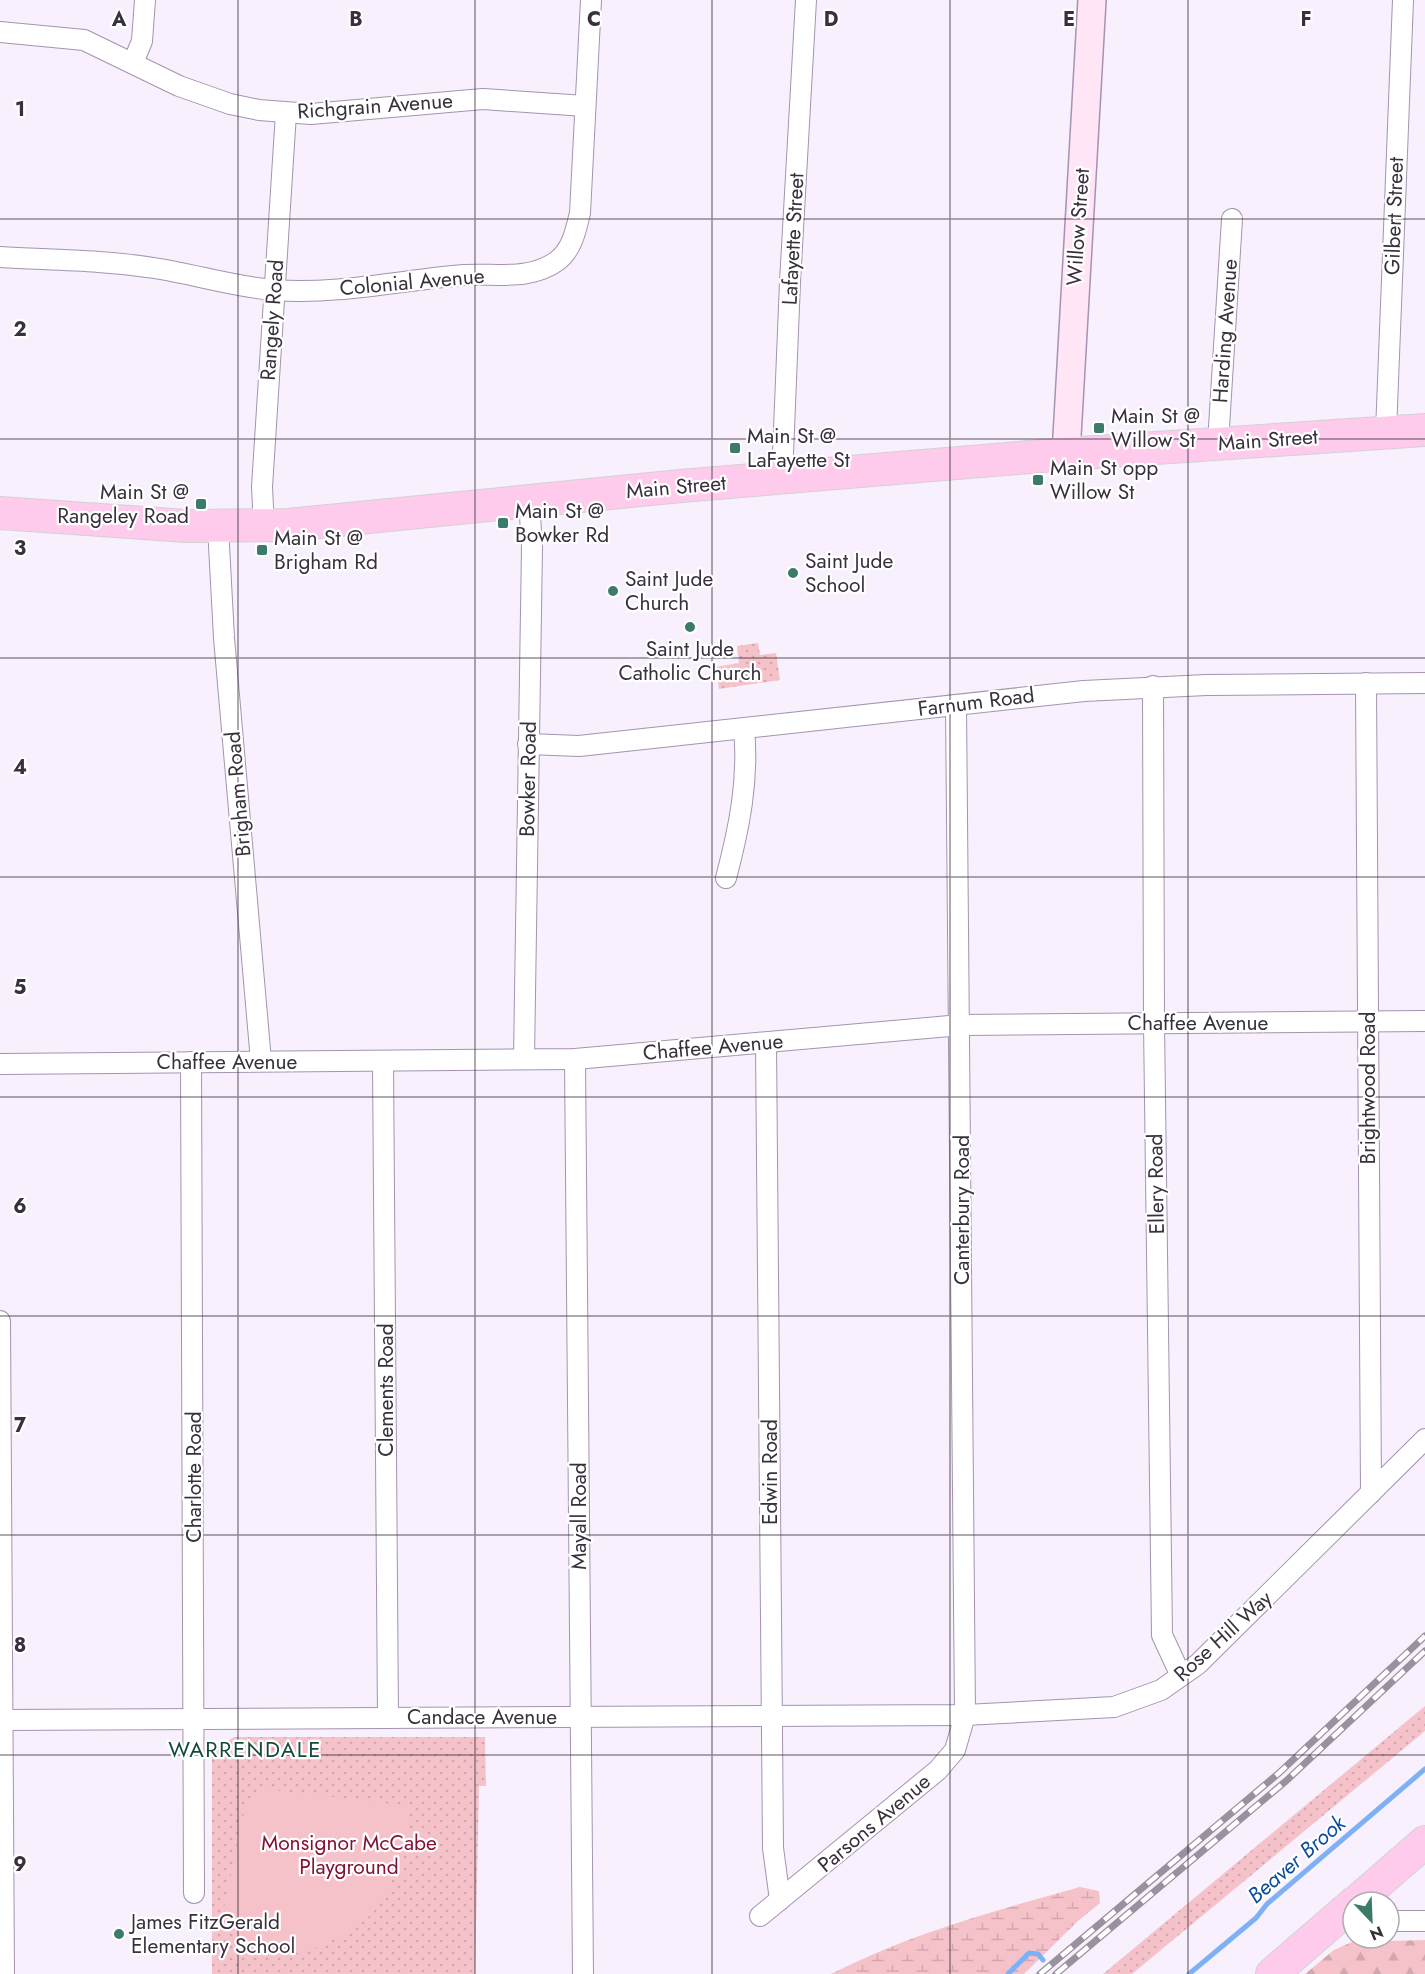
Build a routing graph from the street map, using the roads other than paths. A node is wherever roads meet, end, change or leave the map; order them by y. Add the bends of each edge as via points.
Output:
1 (145, 0) edge
2 (591, 0) edge
3 (806, 0) edge
4 (1092, 0) edge
5 (1403, 0) edge
6 (0, 32) edge
7 (133, 63) junction
8 (585, 106) junction
9 (286, 113) junction
10 (1232, 219) dead end
11 (0, 256) edge
12 (274, 290) junction
13 (1425, 430) edge
14 (1386, 432) junction
15 (1218, 443) junction
16 (1066, 454) junction
17 (782, 478) junction
18 (529, 500) junction
19 (0, 513) edge
20 (264, 526) junction
21 (218, 527) junction
22 (1366, 683) junction
23 (1425, 683) edge
24 (1153, 686) junction
25 (956, 705) junction
26 (744, 729) junction
27 (528, 744) junction
28 (726, 878) dead end
29 (1425, 1021) edge
30 (1368, 1022) junction
31 (1154, 1023) junction
32 (961, 1025) junction
33 (766, 1043) junction
34 (524, 1058) junction
35 (575, 1059) junction
36 (261, 1061) junction
37 (191, 1062) junction
38 (384, 1062) junction
39 (0, 1064) edge
40 (0, 1322) edge
41 (1425, 1439) edge
42 (1371, 1493) junction
43 (1181, 1676) junction
44 (965, 1715) junction
45 (772, 1716) junction
46 (580, 1717) junction
47 (388, 1718) junction
48 (195, 1719) junction
49 (1, 1720) edge
50 (1425, 1842) edge
51 (1371, 1890) edge
52 (194, 1893) dead end
53 (780, 1900) junction
54 (1341, 1916) edge
55 (760, 1917) dead end
56 (1401, 1921) edge
57 (1425, 1921) edge
58 (4, 1974) edge
59 (583, 1974) edge
60 (1272, 1974) edge

1 - 7 street via 142,41
2 - 8 street, Colonial Avenue
3 - 17 street, Lafayette Street
4 - 16 street, Willow Street
5 - 14 street, Gilbert Street
6 - 7 street, Richgrain Avenue via 84,40
7 - 9 street, Richgrain Avenue via 204,96
8 - 9 street, Richgrain Avenue via 483,99 334,113
8 - 12 street, Colonial Avenue via 580,213 573,242 558,261 519,274 469,274 330,289
9 - 12 street, Rangely Road
10 - 15 street, Harding Avenue
11 - 12 street, Colonial Avenue via 152,267
12 - 20 street, Rangely Road via 262,487
13 - 14 main road, Main Street
14 - 15 main road, Main Street
15 - 16 main road, Main Street
16 - 17 main road, Main Street
17 - 18 main road, Main Street
18 - 20 main road, Main Street
18 - 27 street, Bowker Road via 532,547
19 - 21 main road, Main Street
20 - 21 main road, Main Street
21 - 36 street, Brigham Road
22 - 23 street, Farnum Road
22 - 24 street, Farnum Road
22 - 30 street, Brightwood Road
24 - 25 street, Farnum Road
24 - 31 street, Ellery Road
25 - 26 street, Farnum Road
25 - 32 street, Canterbury Road
26 - 27 street, Farnum Road via 579,746
26 - 28 street via 741,822
27 - 34 street, Bowker Road
29 - 30 street, Chaffee Avenue
30 - 31 street, Chaffee Avenue
30 - 42 street, Brightwood Road
31 - 32 street, Chaffee Avenue
31 - 43 street, Ellery Road via 1162,1635
32 - 33 street, Chaffee Avenue
32 - 44 street, Canterbury Road
33 - 35 street, Chaffee Avenue
33 - 45 street, Edwin Road
34 - 35 street, Chaffee Avenue
34 - 38 street, Chaffee Avenue
35 - 46 street, Mayall Road
36 - 37 street, Chaffee Avenue
36 - 38 street, Chaffee Avenue
37 - 39 street, Chaffee Avenue
37 - 48 street, Charlotte Road
38 - 47 street, Clements Road
40 - 49 street
41 - 42 street, Rose Hill Way
42 - 43 street, Rose Hill Way via 1217,1646
43 - 44 street, Rose Hill Way via 1161,1690 1114,1707
44 - 45 street, Candace Avenue
44 - 53 street, Parsons Avenue via 955,1750 938,1770
45 - 46 street, Candace Avenue
45 - 53 street, Edwin Road via 773,1848
46 - 47 street, Candace Avenue
46 - 59 street, Mayall Road
47 - 48 street, Candace Avenue
48 - 49 street, Candace Avenue
48 - 52 street, Charlotte Road
49 - 58 street
50 - 51 main road
53 - 55 street, Parsons Avenue
54 - 60 main road
56 - 57 street

